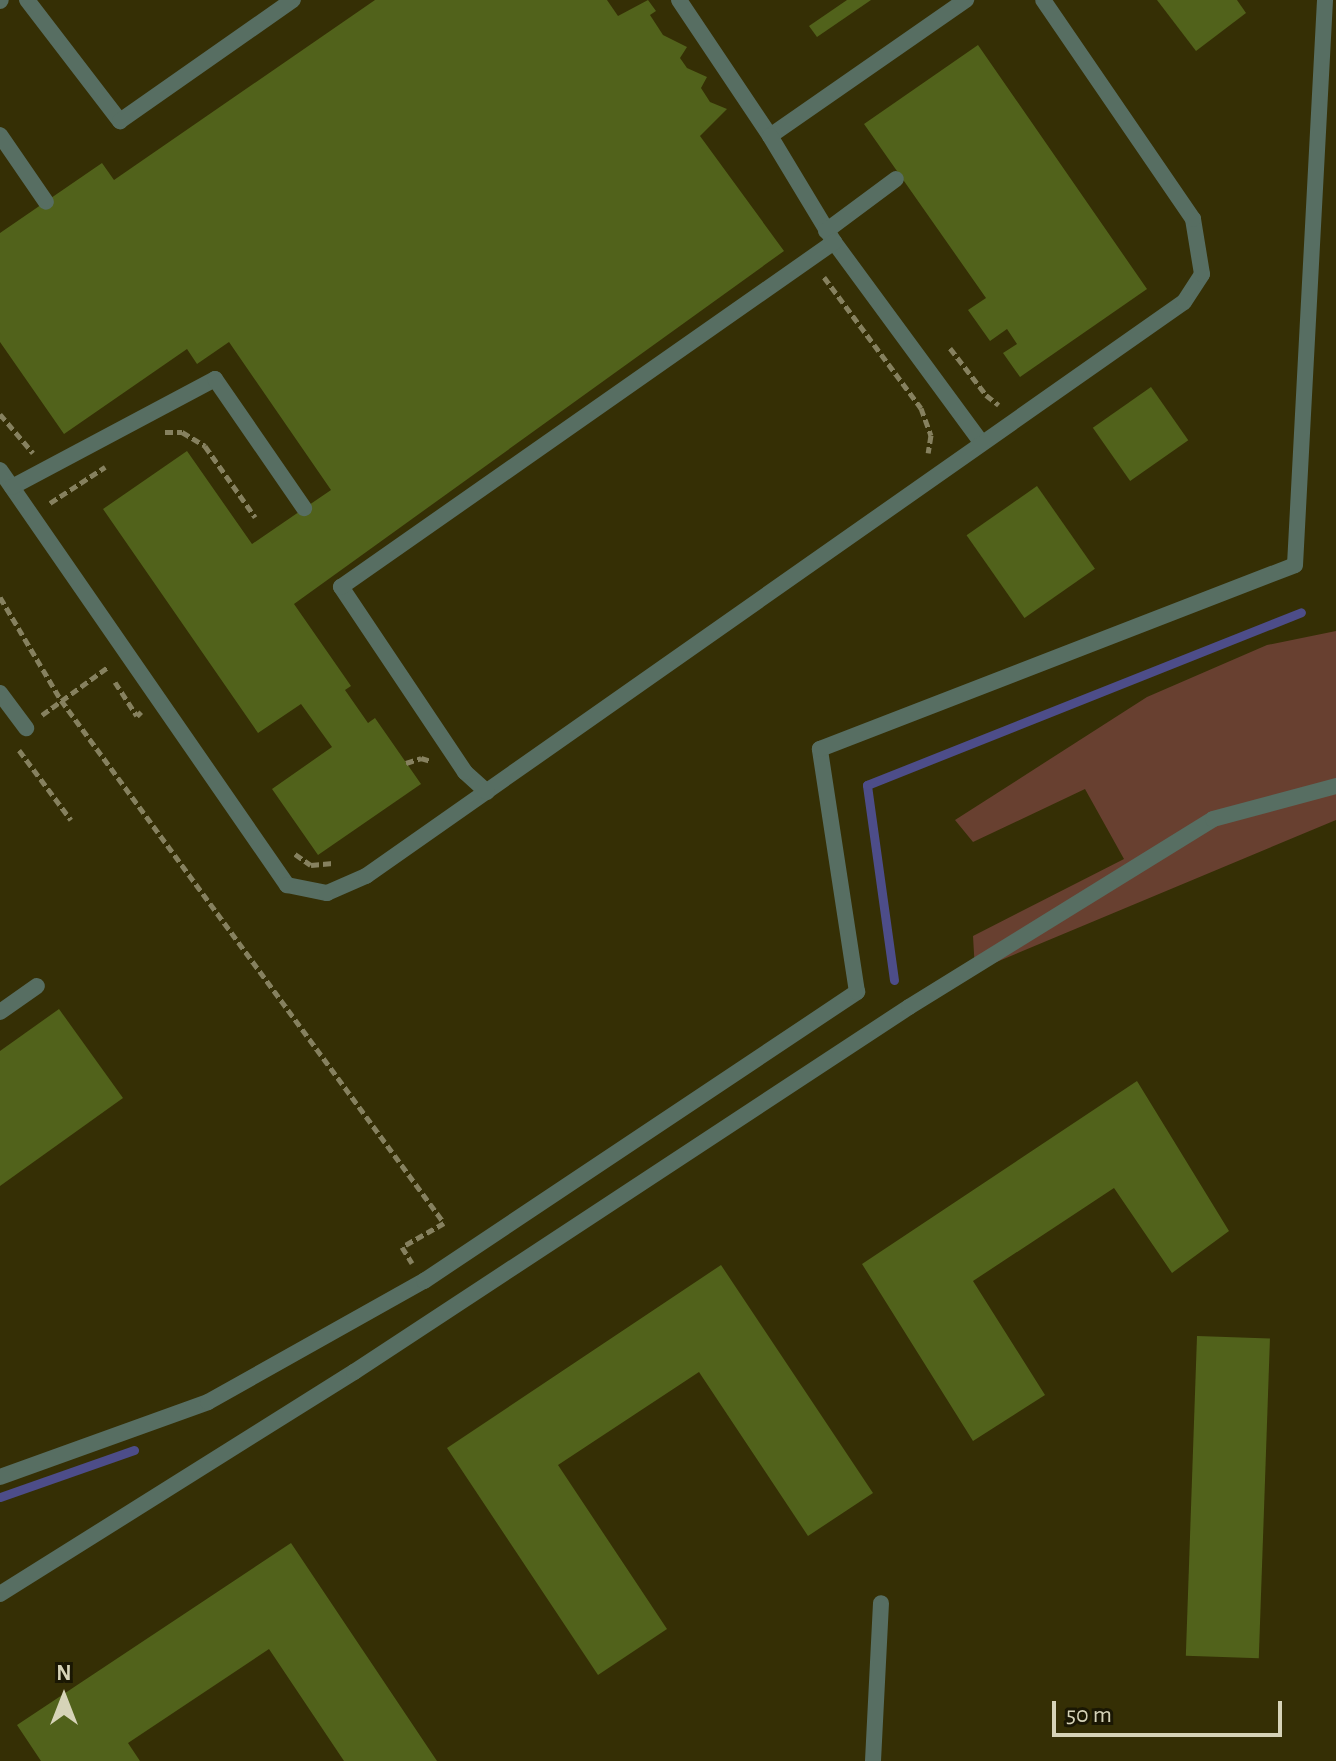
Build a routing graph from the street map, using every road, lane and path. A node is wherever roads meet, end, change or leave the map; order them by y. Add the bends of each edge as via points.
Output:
1 (27, 0) edge
2 (293, 0) edge
3 (679, 0) edge
4 (966, 0) edge
5 (1043, 0) edge
6 (1325, 0) edge
7 (0, 135) edge
8 (770, 136) junction
9 (896, 179) dead end
10 (46, 202) dead end
11 (830, 236) junction
12 (809, 259) junction
13 (950, 348) dead end
14 (1010, 404) dead end
15 (160, 433) dead end
16 (980, 441) junction
17 (923, 459) dead end
18 (114, 461) dead end
19 (0, 470) edge
20 (12, 487) junction
21 (304, 508) dead end
22 (54, 512) dead end
23 (255, 517) dead end
24 (345, 568) dead end
25 (341, 587) junction
26 (0, 597) edge
27 (128, 658) junction
28 (1, 699) edge
29 (61, 700) junction
30 (26, 728) junction
31 (406, 763) dead end
32 (439, 764) dead end
33 (1336, 786) edge
34 (487, 792) junction
35 (71, 820) dead end
36 (290, 851) dead end
37 (340, 862) dead end
38 (37, 986) dead end
39 (0, 1012) edge
40 (402, 1247) dead end
41 (0, 1477) edge
42 (0, 1594) edge
43 (881, 1603) dead end
44 (873, 1761) edge

1 - 2 lane via 120,121
3 - 8 lane
4 - 8 lane
5 - 16 lane via 1193,219 1202,274 1184,302
6 - 41 lane via 1295,565 820,749 857,992 424,1281 208,1402
7 - 10 lane
8 - 11 lane
9 - 11 lane
11 - 12 lane
11 - 16 lane
12 - 17 path via 921,408 931,435
12 - 25 lane
13 - 14 path via 986,395 1001,406
15 - 23 path via 182,432 205,446
16 - 34 lane
18 - 22 path via 50,501
19 - 20 lane
20 - 21 lane via 215,379
20 - 27 lane
24 - 25 lane
25 - 34 lane via 465,772
26 - 29 path
27 - 29 path
27 - 34 lane via 287,885 327,893 366,876
28 - 30 lane
29 - 30 path
29 - 40 path via 444,1223
30 - 35 path via 8,736
31 - 32 path via 421,758
33 - 42 lane via 1213,819 909,1007 354,1372
36 - 37 path via 311,865
38 - 39 lane
43 - 44 lane

